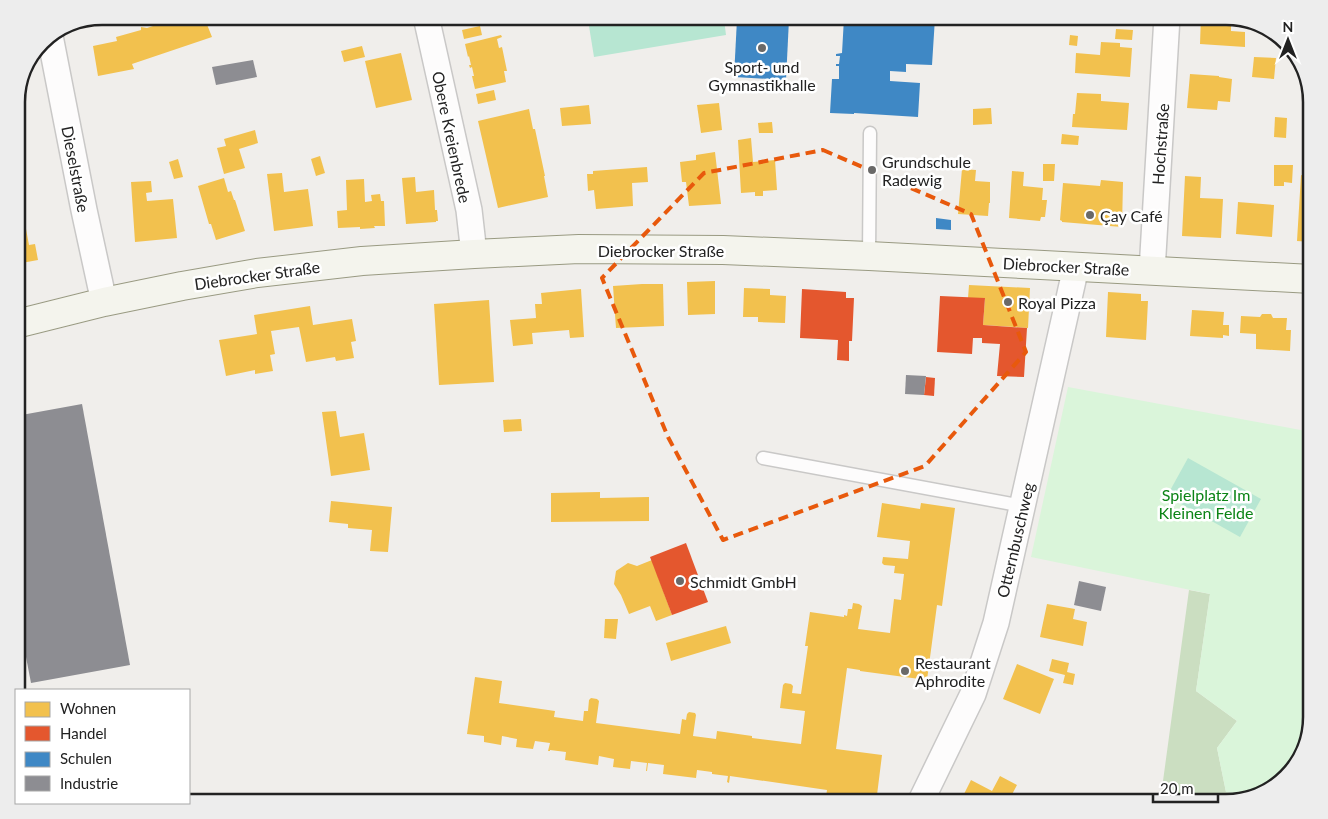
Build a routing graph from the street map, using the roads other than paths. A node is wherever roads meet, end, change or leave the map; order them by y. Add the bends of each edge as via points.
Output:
1 (428, 25) edge
2 (1167, 25) edge
3 (51, 44) edge
4 (870, 133) dead end
5 (474, 254) junction
6 (869, 256) junction
7 (1076, 267) junction
8 (1152, 271) junction
9 (1303, 279) edge
10 (104, 302) junction
11 (25, 322) edge
12 (763, 458) dead end
13 (1023, 506) junction
14 (924, 794) edge

1 - 5 street, Obere Kreienbrede via 469,210
2 - 8 street, Hochstraße
3 - 10 street, Dieselstraße
4 - 6 lane
5 - 6 main road, Diebrocker Straße via 618,249
5 - 10 main road, Diebrocker Straße via 362,261 257,273
6 - 7 main road, Diebrocker Straße
7 - 8 main road, Diebrocker Straße
7 - 13 street, Otternbuschweg
8 - 9 main road, Diebrocker Straße
10 - 11 main road, Diebrocker Straße
12 - 13 lane
13 - 14 street, Otternbuschweg via 996,623 973,694

